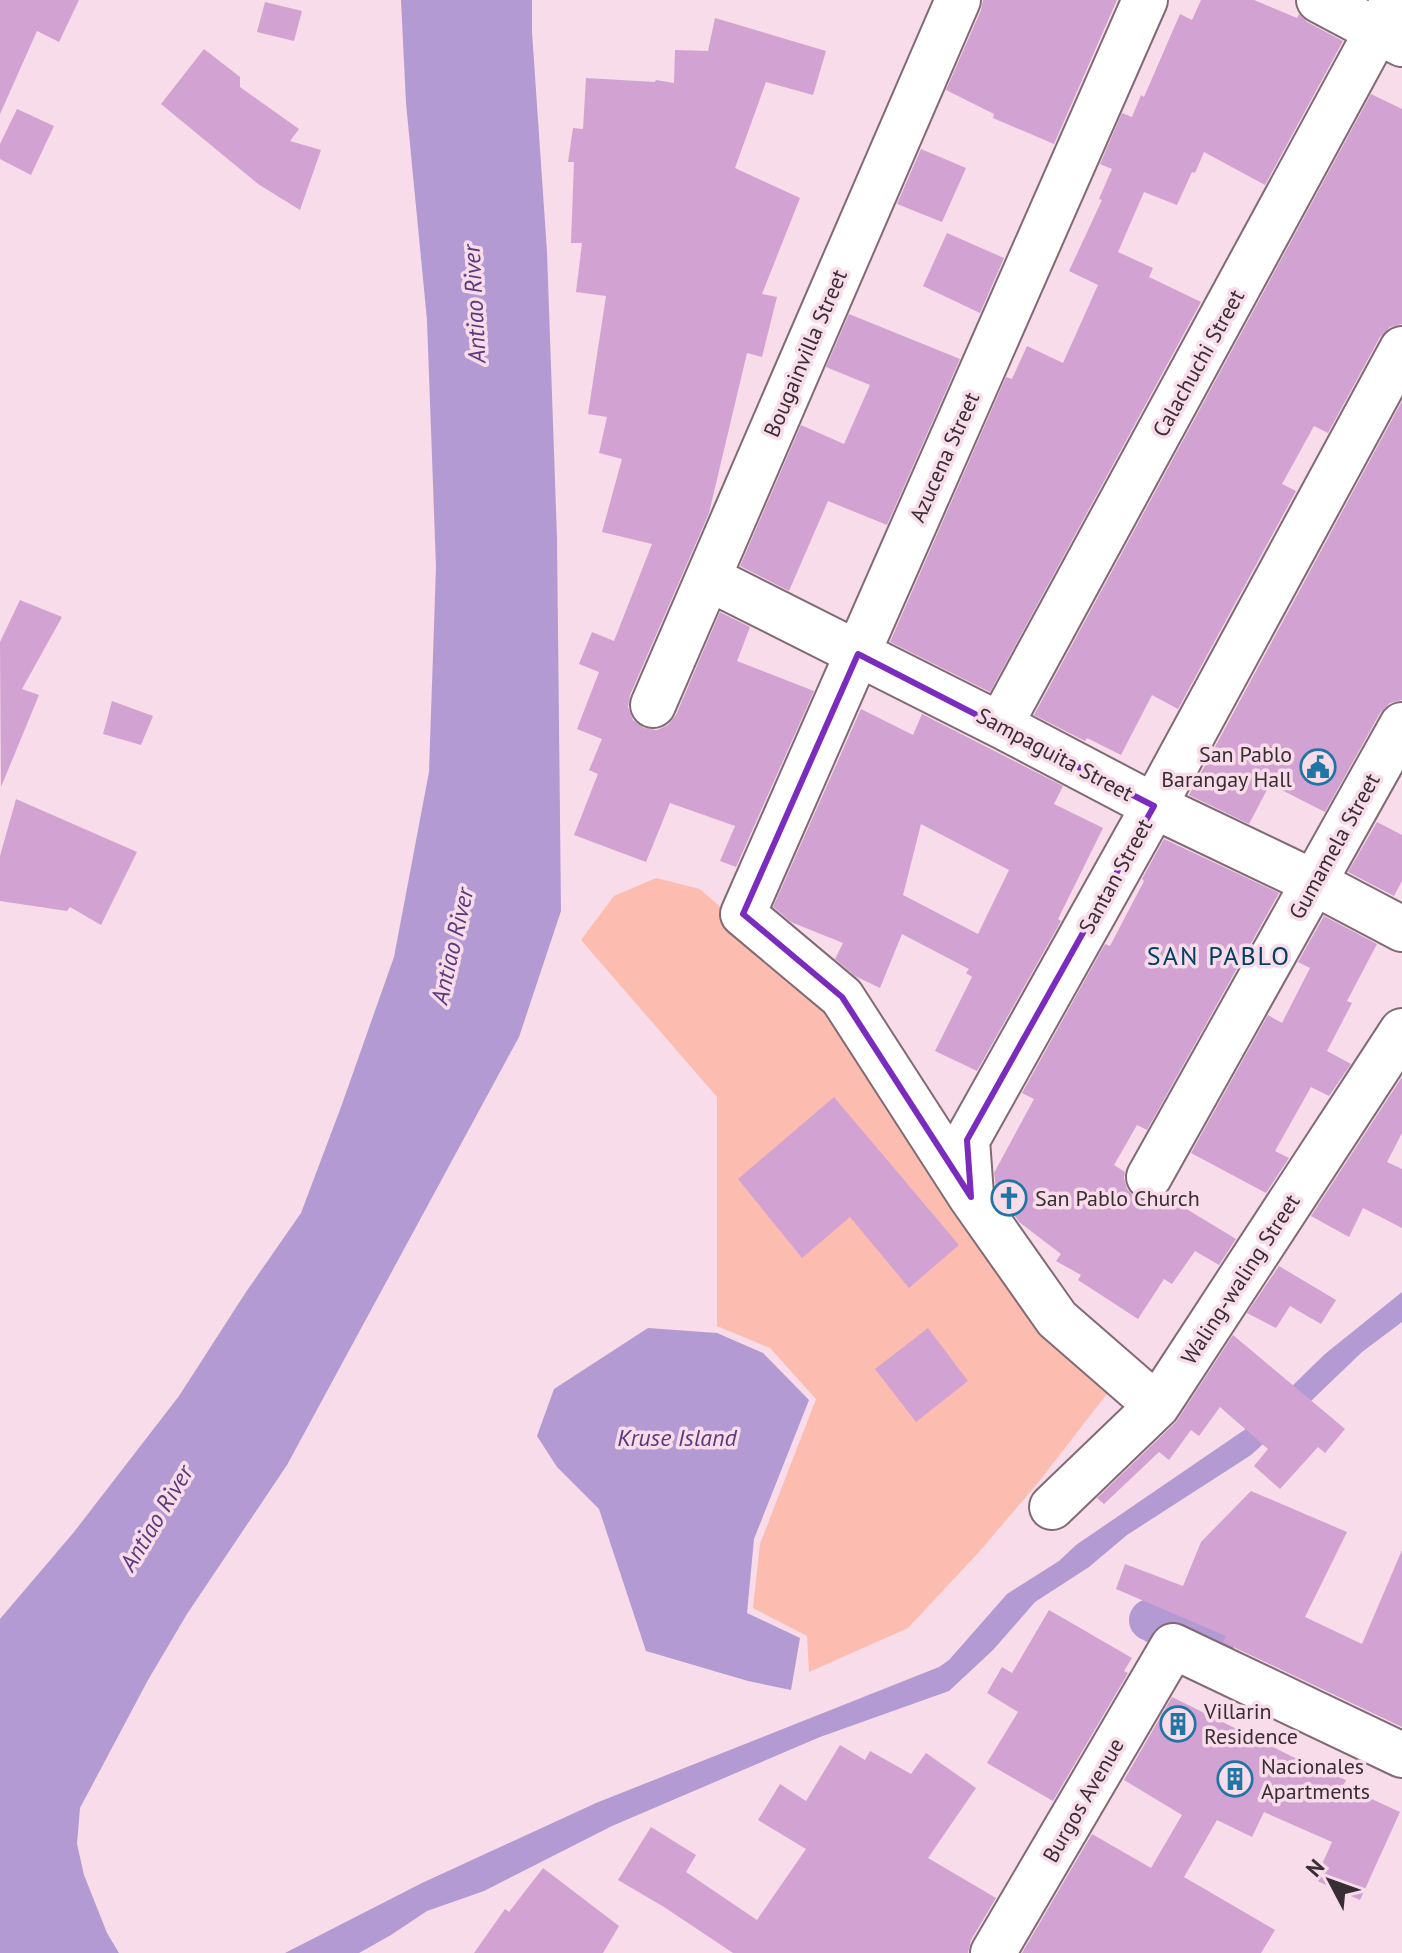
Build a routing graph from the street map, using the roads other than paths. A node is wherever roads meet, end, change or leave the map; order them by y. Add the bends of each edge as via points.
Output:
1 (958, 0) edge
2 (1145, 0) edge
3 (1319, 0) edge
4 (1391, 25) edge
5 (1402, 349) edge
6 (708, 578) junction
7 (858, 654) junction
8 (653, 705) dead end
9 (1000, 725) junction
10 (1402, 725) edge
11 (1154, 806) junction
12 (1313, 882) junction
13 (1402, 929) edge
14 (1402, 1031) edge
15 (1149, 1177) dead end
16 (971, 1197) junction
17 (1157, 1406) junction
18 (1052, 1507) dead end
19 (1402, 1755) edge
20 (993, 1953) edge

1 - 6 street, Bougainvilla Street
2 - 7 street, Azucena Street
3 - 4 street
4 - 9 street, Calachuchi Street
5 - 11 street, Santan Street
6 - 7 street, Sampaguita Street
6 - 8 street, Bougainvilla Street
7 - 9 street, Sampaguita Street
7 - 16 street, Azucena Street via 743,914 842,997
9 - 11 street, Sampaguita Street
10 - 12 street, Gumamela Street
11 - 12 street, Sampaguita Street
11 - 16 street, Santan Street via 967,1140
12 - 13 street, Sampaguita Street
12 - 15 street, Gumamela Street
14 - 17 street, Waling-waling Street
16 - 17 street via 1057,1319
17 - 18 street, Waling-waling Street
19 - 20 street, Burgos Avenue via 1173,1646

